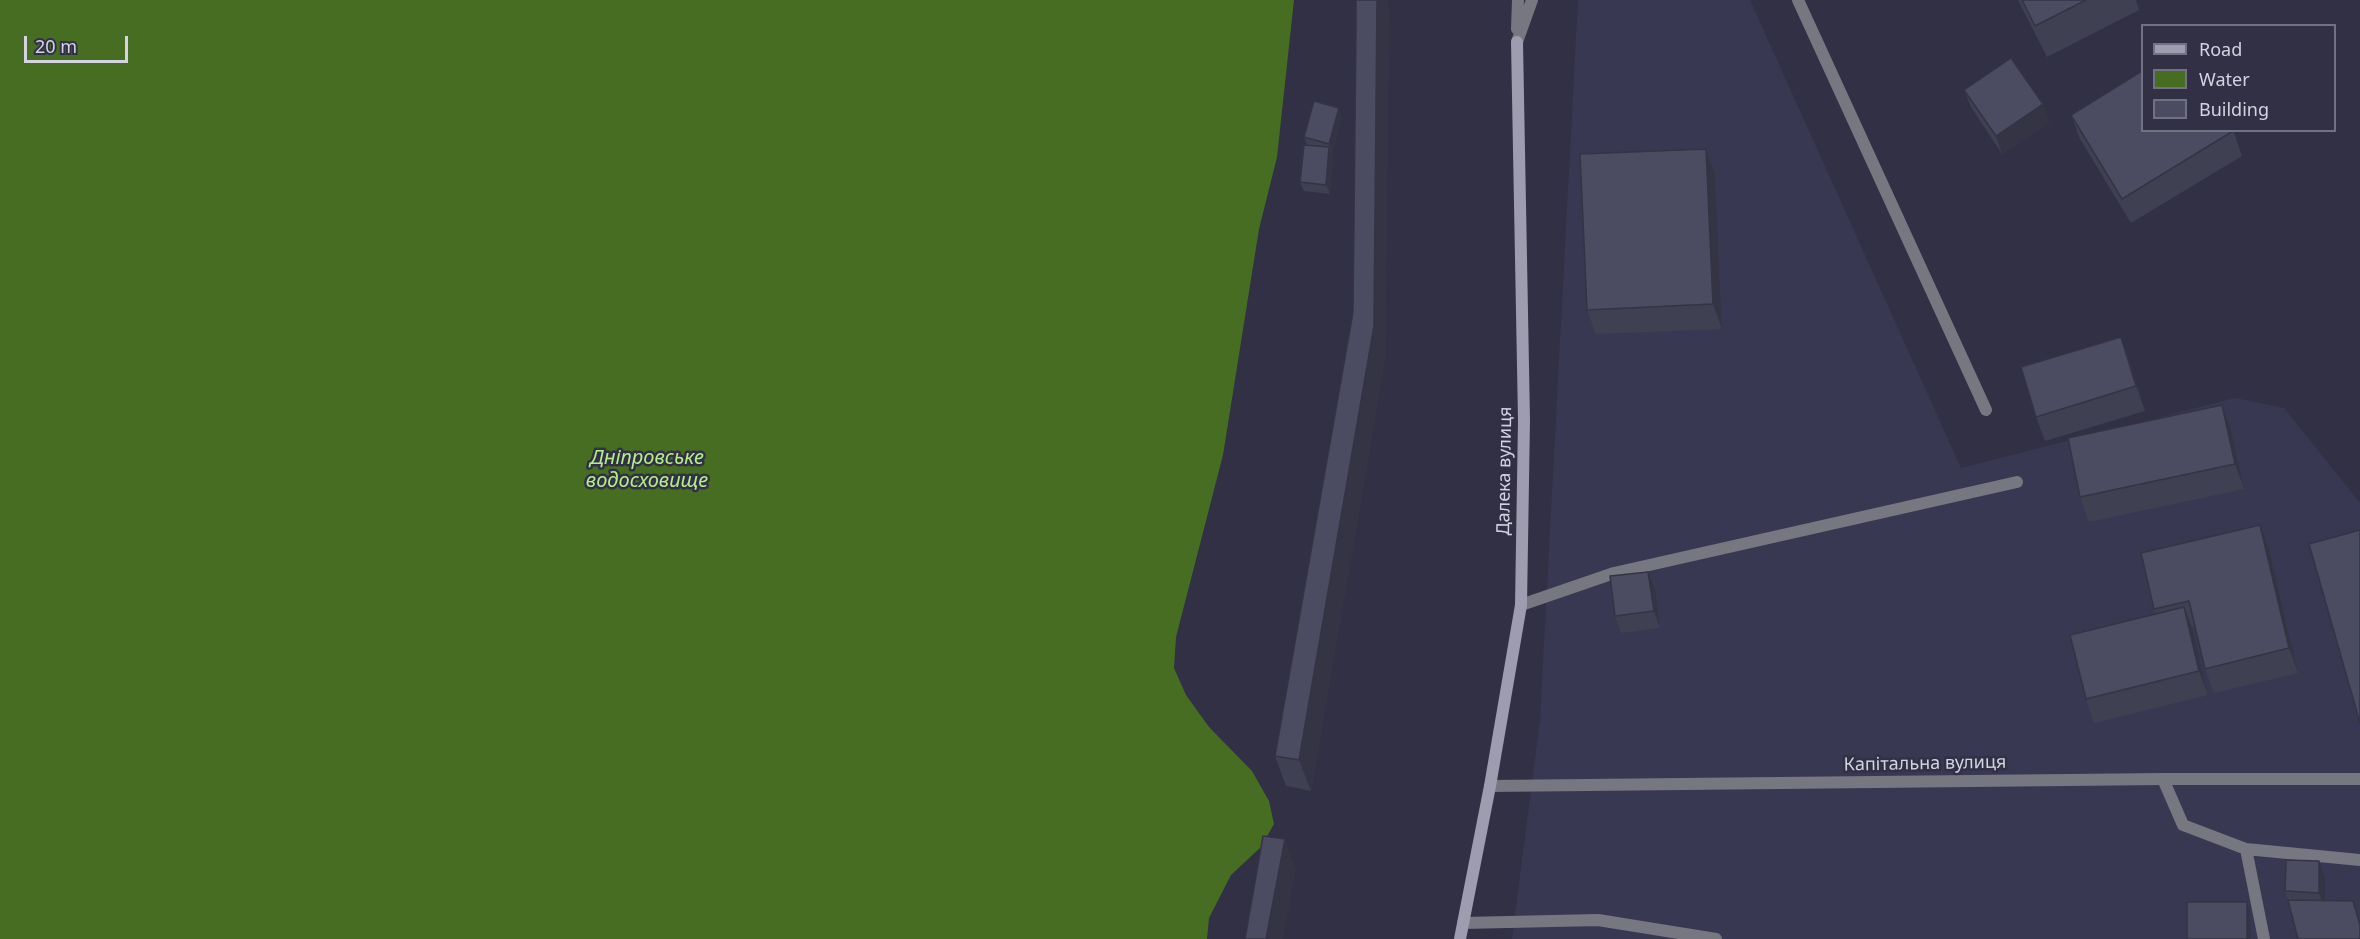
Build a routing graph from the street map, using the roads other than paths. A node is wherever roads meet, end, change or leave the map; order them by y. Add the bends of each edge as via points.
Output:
1 (1518, 0) edge
2 (1532, 0) edge
3 (1797, 0) edge
4 (1517, 42) junction
5 (1986, 410) dead end
6 (2017, 482) dead end
7 (1521, 606) junction
8 (2163, 779) junction
9 (2360, 779) edge
10 (1491, 786) junction
11 (2246, 849) junction
12 (2360, 860) edge
13 (1463, 923) junction
14 (1460, 939) edge
15 (1716, 939) edge
16 (2264, 939) edge

1 - 4 street
2 - 4 street, Далека вулиця
3 - 5 street
4 - 7 street, Далека вулиця via 1524,420
6 - 7 street via 1614,573
7 - 10 street, Далека вулиця
8 - 9 street, Капітальна вулиця
8 - 10 street, Капітальна вулиця
8 - 11 street via 2183,825
10 - 13 street, Далека вулиця
11 - 12 street
11 - 16 street
13 - 14 street, Далека вулиця
13 - 15 street via 1598,920

